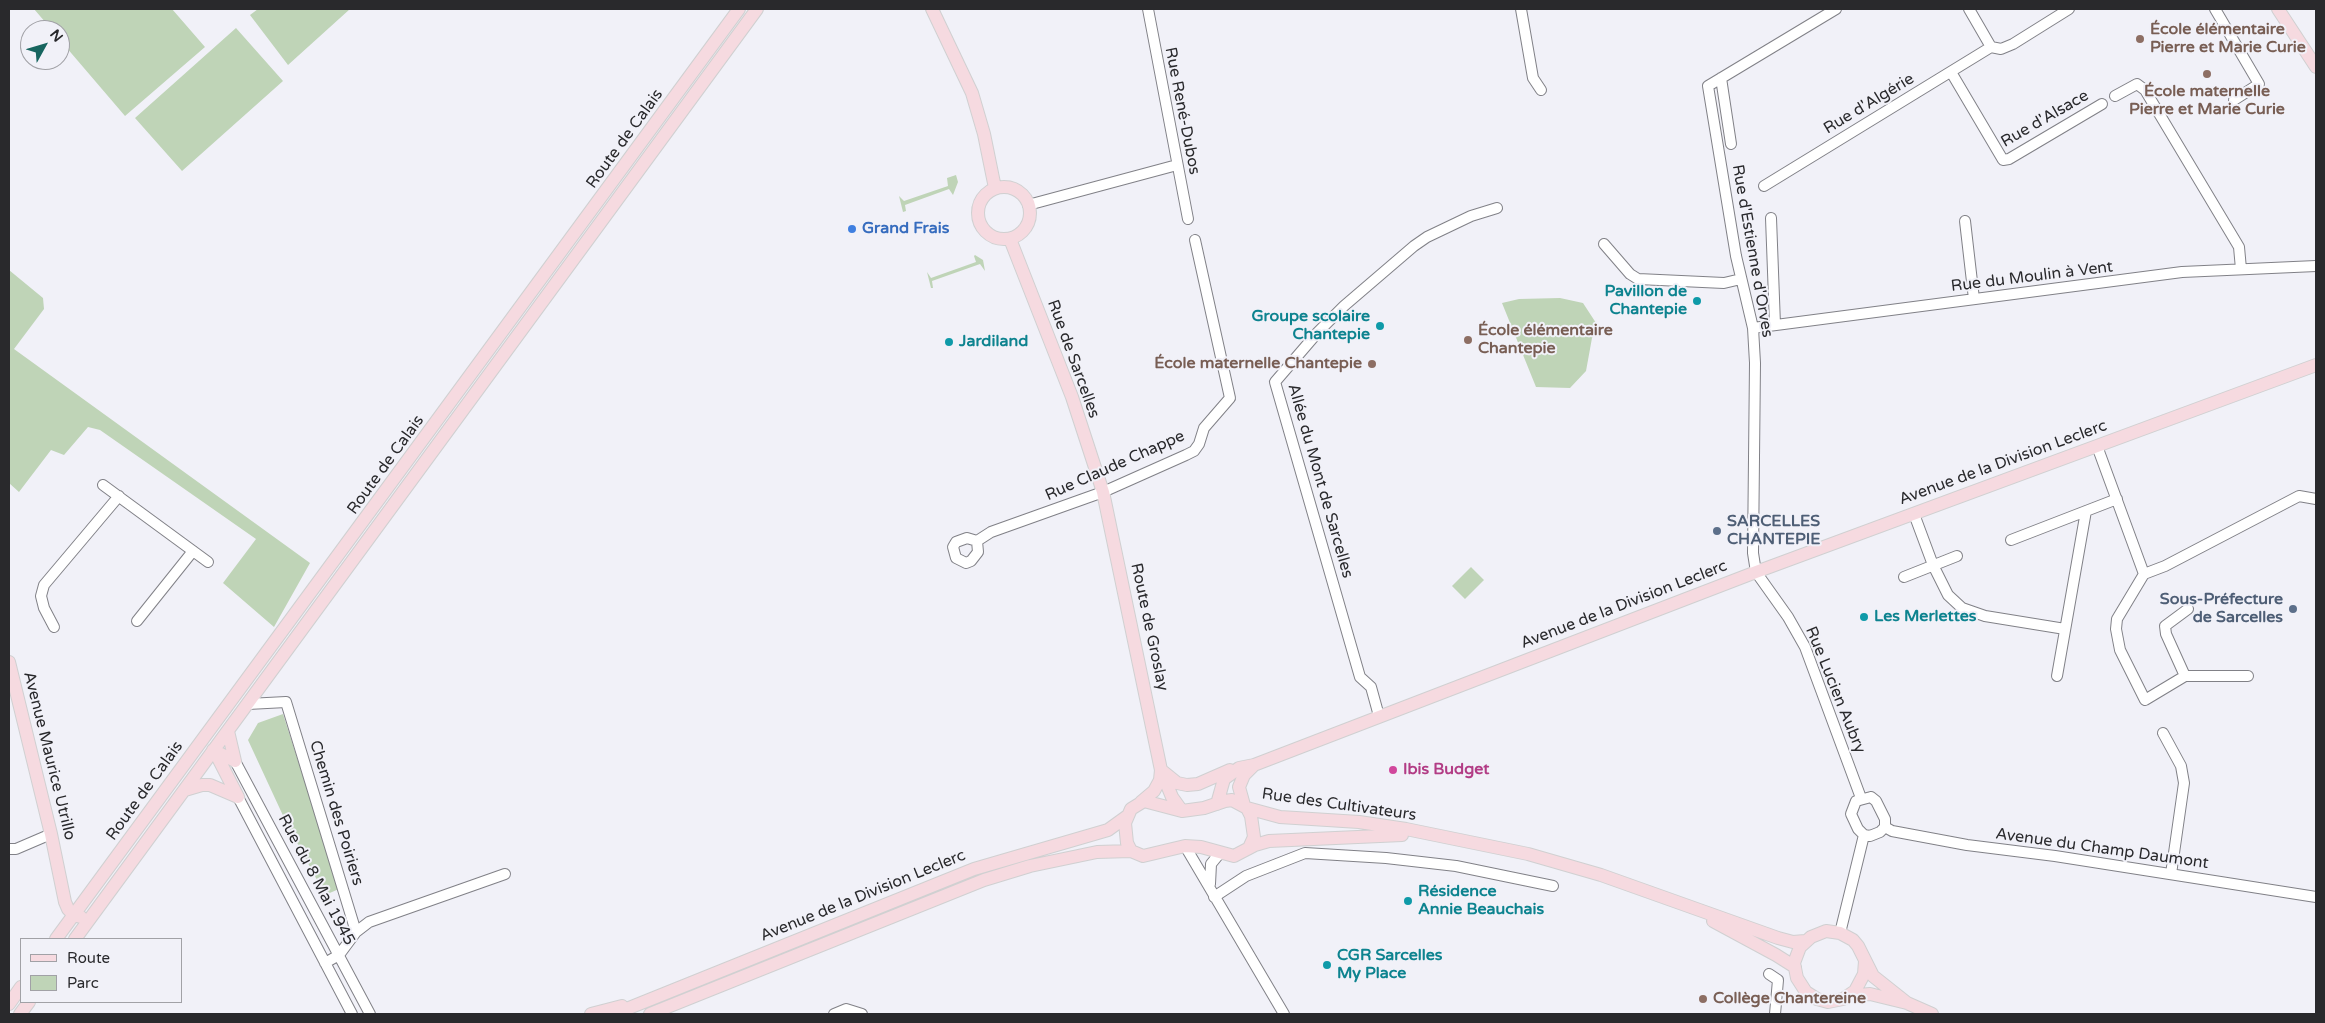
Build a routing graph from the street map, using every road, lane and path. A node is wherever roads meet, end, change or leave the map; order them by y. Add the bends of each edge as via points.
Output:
1 (739, 9) edge
2 (757, 9) edge
3 (764, 9) edge
4 (931, 9) edge
5 (1148, 9) edge
6 (1521, 9) edge
7 (1836, 9) edge
8 (1969, 9) edge
9 (2069, 9) edge
10 (2215, 9) edge
11 (2278, 9) edge
12 (2287, 9) edge
13 (1991, 47) junction
14 (2316, 57) edge
15 (716, 64) junction
16 (2316, 68) edge
17 (1951, 72) junction
18 (1721, 78) junction
19 (1541, 90) dead end
20 (2115, 96) dead end
21 (2234, 100) dead end
22 (2102, 104) dead end
23 (1731, 144) dead end
24 (1176, 165) junction
25 (1764, 186) dead end
26 (995, 188) junction
27 (1028, 206) junction
28 (1497, 208) dead end
29 (1771, 218) dead end
30 (1188, 219) dead end
31 (1966, 222) dead end
32 (1010, 238) junction
33 (1195, 240) dead end
34 (1604, 244) dead end
35 (2316, 266) edge
36 (2241, 268) junction
37 (1741, 279) junction
38 (1974, 299) junction
39 (1776, 325) junction
40 (1753, 328) junction
41 (2316, 365) edge
42 (2097, 446) junction
43 (102, 485) dead end
44 (1103, 492) junction
45 (119, 496) junction
46 (2117, 499) junction
47 (2316, 499) edge
48 (2086, 511) junction
49 (1914, 514) junction
50 (2011, 540) dead end
51 (977, 541) dead end
52 (193, 551) junction
53 (1957, 556) dead end
54 (208, 562) dead end
55 (1933, 565) junction
56 (1756, 572) junction
57 (2144, 574) junction
58 (1904, 577) dead end
59 (2188, 609) dead end
60 (137, 621) dead end
61 (54, 627) dead end
62 (2065, 629) junction
63 (9, 662) edge
64 (2057, 676) dead end
65 (2185, 676) junction
66 (2248, 676) dead end
67 (248, 704) junction
68 (1379, 716) junction
69 (228, 731) junction
70 (2163, 733) dead end
71 (201, 741) junction
72 (214, 750) junction
73 (235, 761) junction
74 (1254, 765) junction
75 (1238, 768) junction
76 (1161, 770) junction
77 (185, 790) junction
78 (238, 798) junction
79 (1861, 798) junction
80 (1141, 802) junction
81 (1217, 804) junction
82 (1245, 807) junction
83 (1182, 811) junction
84 (1126, 817) junction
85 (1885, 827) junction
86 (51, 834) junction
87 (1427, 834) junction
88 (1864, 835) junction
89 (1186, 846) junction
90 (1249, 848) junction
91 (9, 849) edge
92 (1131, 851) junction
93 (1220, 853) junction
94 (505, 874) dead end
95 (2171, 874) junction
96 (1553, 886) dead end
97 (1212, 893) junction
98 (2316, 897) edge
99 (1680, 904) junction
100 (82, 916) junction
101 (356, 932) junction
102 (1840, 933) junction
103 (57, 938) edge
104 (75, 938) edge
105 (1805, 941) junction
106 (339, 954) junction
107 (1865, 961) junction
108 (325, 962) junction
109 (1795, 967) junction
110 (1769, 974) dead end
111 (20, 988) edge
112 (668, 993) junction
113 (1849, 996) junction
114 (28, 1003) edge
115 (1907, 1003) junction
116 (9, 1004) edge
117 (675, 1004) junction
118 (20, 1014) edge
119 (352, 1014) edge
120 (370, 1014) edge
121 (591, 1014) edge
122 (614, 1014) edge
123 (650, 1014) edge
124 (658, 1014) edge
125 (834, 1014) edge
126 (862, 1014) edge
127 (1284, 1014) edge
128 (1776, 1014) edge
129 (1932, 1014) edge

1 - 71 main road, Route de Calais
2 - 15 main road, Route de Calais
3 - 15 main road
4 - 26 main road via 945,32 977,108
5 - 24 street, Rue René-Dubos
6 - 19 street via 1533,78
7 - 18 street
8 - 13 street
9 - 13 street via 2013,44 2001,49
10 - 21 street via 2259,84
11 - 16 main road
12 - 14 main road
13 - 17 street, Rue d'Algérie
15 - 67 main road, Route de Calais
17 - 22 street, Rue d'Alsace via 2003,160 2010,159
17 - 25 street, Rue d'Algérie
18 - 23 street
18 - 37 street, Rue d'Estienne d'Orves via 1708,86
20 - 36 street, Rue d'Alsace via 2137,84 2144,90 2239,247
24 - 27 street
24 - 30 street, Rue René-Dubos
26 - 27 main road via 1019,192
26 - 32 main road via 979,203 978,218 986,232 1001,239
27 - 32 main road via 1028,222 1018,235
28 - 68 street, Allée du Mont de Sarcelles via 1471,216 1414,246 1344,306 1275,382 1360,677 1371,688
29 - 39 street
31 - 38 street
32 - 44 main road, Rue de Sarcelles via 1072,397
33 - 44 street, Rue Claude Chappe via 1230,398 1204,428 1194,451
34 - 37 street via 1638,280 1724,282
35 - 36 street, Rue du Moulin à Vent
36 - 38 street, Rue du Moulin à Vent via 2182,272
37 - 40 street, Rue d'Estienne d'Orves
38 - 39 street, Rue du Moulin à Vent
39 - 40 street, Rue du Moulin à Vent
40 - 56 street, Rue d'Estienne d'Orves via 1753,553
41 - 42 main road, Avenue de la Division Leclerc
42 - 46 street
42 - 49 main road, Avenue de la Division Leclerc
43 - 45 street
44 - 51 street, Rue Claude Chappe via 991,532
44 - 76 main road, Route de Groslay
45 - 52 street
45 - 61 street via 44,585 41,596
46 - 48 street
46 - 57 street
47 - 57 street via 2299,496
48 - 50 street
48 - 62 street
49 - 55 street
49 - 56 main road, Avenue de la Division Leclerc
52 - 54 street
52 - 60 street
53 - 55 street
55 - 58 street
55 - 62 street via 1948,595 1962,608 1985,616
56 - 68 main road, Avenue de la Division Leclerc
56 - 79 street, Rue Lucien Aubry via 1805,647
57 - 65 street via 2117,619 2120,650 2145,700
59 - 65 street via 2166,626 2166,634
62 - 64 street
63 - 86 main road, Avenue Maurice Utrillo
65 - 66 street
67 - 69 main road, Route de Calais
67 - 101 street, Chemin des Poiriers via 286,702
68 - 74 main road, Avenue de la Division Leclerc
69 - 72 main road, Route de Calais
69 - 73 main road
70 - 95 street via 2181,766 2184,783
71 - 72 main road
71 - 100 main road, Route de Calais
72 - 73 main road
72 - 77 main road, Route de Calais
72 - 78 main road
73 - 106 street, Rue du 8 Mai 1945
74 - 75 main road, Avenue de la Division Leclerc
74 - 82 main road via 1244,775 1239,787
75 - 76 main road, Avenue de la Division Leclerc via 1187,786 1177,783
75 - 81 main road via 1224,779
76 - 80 main road via 1156,789
76 - 83 main road, Route de Groslay via 1172,797
77 - 78 main road via 210,785
77 - 100 main road, Route de Calais
78 - 108 street, Rue du 8 Mai 1945
79 - 85 street via 1871,797 1876,801 1885,819
79 - 88 street via 1853,806 1851,814
80 - 83 main road
80 - 84 main road, Avenue de la Division Leclerc
81 - 82 main road, Rue des Cultivateurs via 1230,800
81 - 83 main road, Rue des Cultivateurs
82 - 87 main road, Rue des Cultivateurs via 1280,817 1379,825
82 - 90 main road via 1254,830
84 - 92 main road via 1124,835
84 - 112 main road, Avenue de la Division Leclerc via 1108,830 974,869
85 - 88 street via 1875,834
85 - 95 street, Avenue du Champ Daumont via 1892,832 1967,846
86 - 91 street
86 - 100 main road, Avenue Maurice Utrillo via 65,902 68,909
87 - 90 main road, Rue des Cultivateurs via 1281,840 1262,842
87 - 99 main road via 1566,864
88 - 102 street
89 - 92 main road, Avenue de la Division Leclerc via 1148,856
89 - 93 main road, Rue des Cultivateurs
89 - 97 street
90 - 93 main road, Rue des Cultivateurs via 1234,856
92 - 117 main road, Avenue de la Division Leclerc via 1097,852 1030,866 984,880
93 - 97 street via 1209,870
94 - 101 street via 369,922
95 - 98 street, Avenue du Champ Daumont
96 - 97 street via 1456,866 1306,853
97 - 127 street
99 - 105 main road via 1787,941
99 - 109 main road
100 - 103 main road, Route de Calais
100 - 104 main road, Route de Calais
101 - 106 street
102 - 105 main road via 1819,933
102 - 107 main road via 1853,940
105 - 109 main road via 1798,950
106 - 108 street
106 - 120 street, Rue du 8 Mai 1945
107 - 113 main road via 1862,981
107 - 115 main road via 1879,982
108 - 119 street, Rue du 8 Mai 1945
109 - 113 main road via 1803,988 1817,999 1836,1001
110 - 128 street via 1778,980
111 - 116 main road
112 - 121 main road
112 - 122 main road, Avenue de la Division Leclerc
113 - 115 main road via 1870,994
114 - 118 main road
115 - 129 main road
117 - 123 main road, Avenue de la Division Leclerc
117 - 124 main road
125 - 126 street via 840,1010

